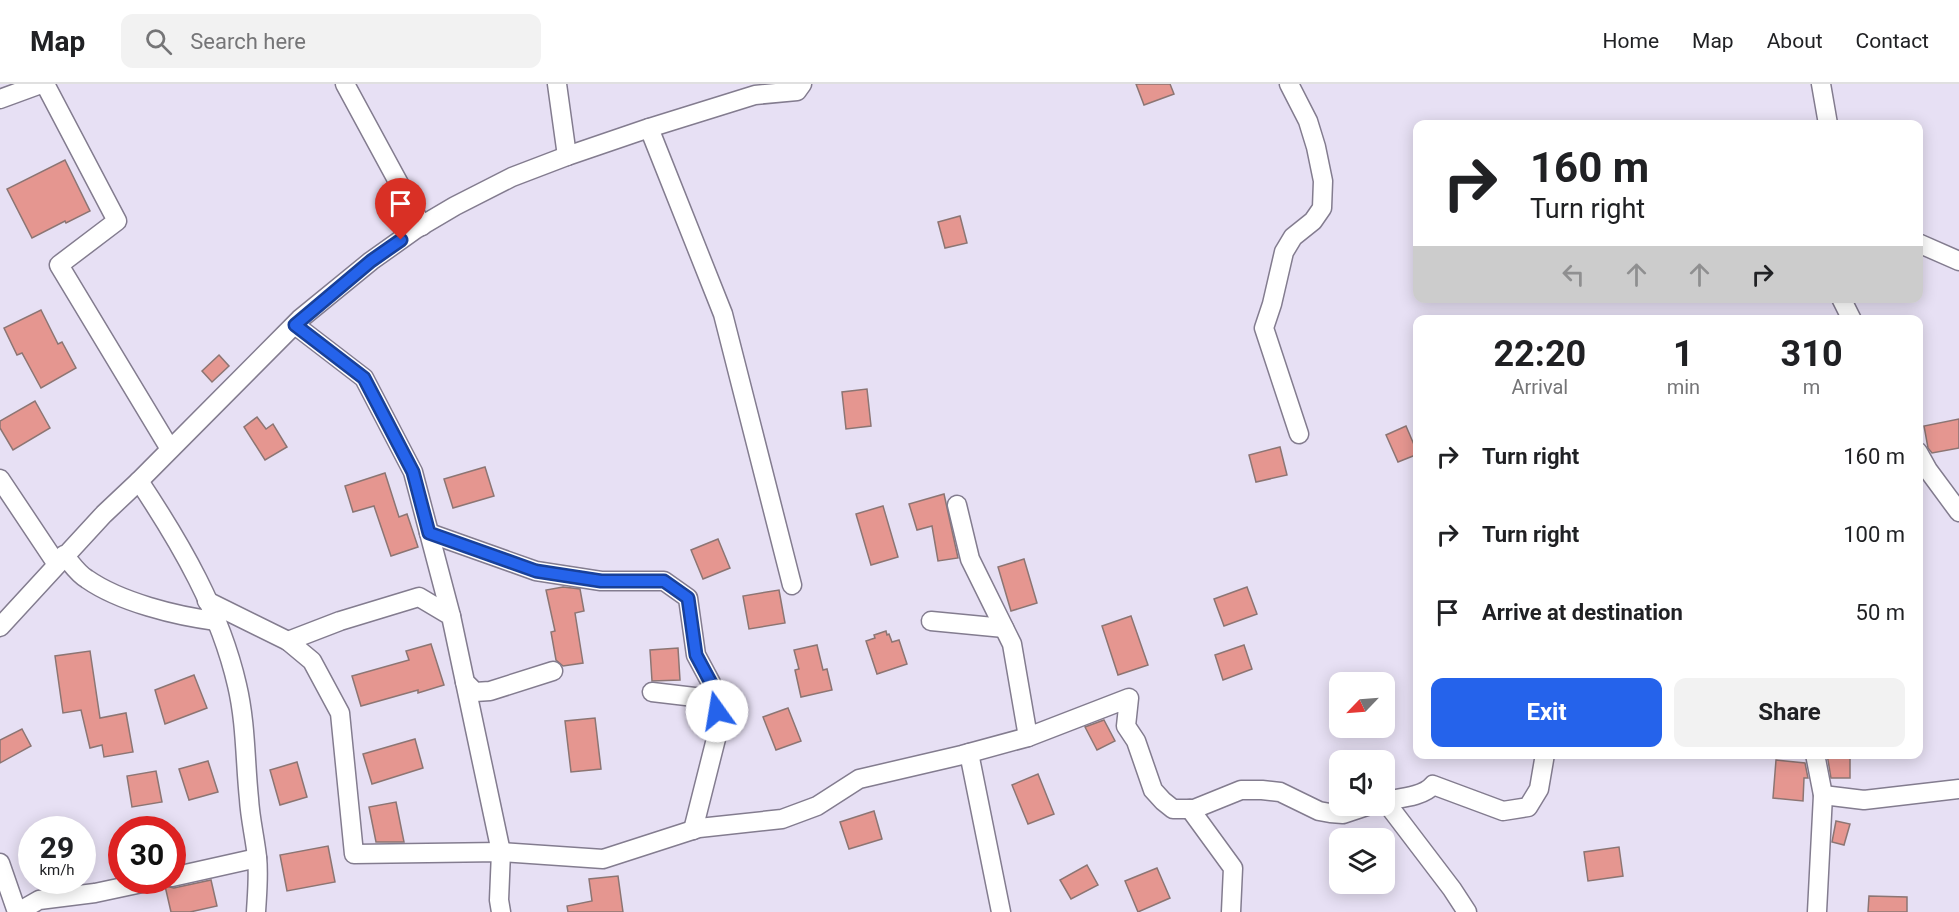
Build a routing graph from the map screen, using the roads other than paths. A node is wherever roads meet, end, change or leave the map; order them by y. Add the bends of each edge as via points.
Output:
1 (43, 84) edge
2 (345, 84) edge
3 (557, 84) edge
4 (802, 84) edge
5 (1289, 84) edge
6 (1821, 84) edge
7 (0, 99) edge
8 (1827, 120) edge
9 (649, 128) junction
10 (567, 156) junction
11 (422, 226) junction
12 (1923, 245) edge
13 (1959, 261) edge
14 (295, 325) junction
15 (1299, 434) dead end
16 (170, 449) junction
17 (1923, 461) edge
18 (0, 479) edge
19 (139, 481) junction
20 (957, 505) dead end
21 (1959, 512) edge
22 (429, 533) junction
23 (60, 559) junction
24 (792, 585) dead end
25 (207, 601) junction
26 (451, 616) junction
27 (249, 621) junction
28 (931, 621) dead end
29 (217, 624) junction
30 (0, 627) edge
31 (1004, 628) junction
32 (288, 641) junction
33 (553, 671) dead end
34 (465, 682) junction
35 (652, 692) dead end
36 (717, 711) junction
37 (1028, 737) junction
38 (969, 753) junction
39 (1544, 759) edge
40 (1816, 759) edge
41 (1959, 789) edge
42 (1822, 795) junction
43 (1395, 799) edge
44 (1190, 809) junction
45 (1329, 813) edge
46 (1395, 814) edge
47 (693, 830) junction
48 (501, 852) junction
49 (258, 858) junction
50 (0, 863) edge
51 (186, 874) edge
52 (108, 890) edge
53 (17, 912) edge
54 (256, 912) edge
55 (501, 912) edge
56 (1001, 912) edge
57 (1231, 912) edge
58 (1467, 912) edge
59 (1817, 912) edge

1 - 7 street
1 - 16 street via 117,221 59,265
2 - 11 street
3 - 10 street
4 - 9 street via 797,91 755,95
5 - 15 street via 1316,147 1323,181 1322,208 1284,252 1264,328
6 - 8 street
9 - 10 street
9 - 24 street via 723,314
10 - 11 street via 512,177
11 - 14 street via 371,261
12 - 13 street
14 - 16 street
14 - 22 street via 364,378 413,472
16 - 19 street
17 - 21 street
18 - 23 street
19 - 23 street
19 - 25 street via 183,552
20 - 31 street via 970,559
22 - 26 street
22 - 36 street via 536,571 601,581 664,581 688,598 696,655 711,683
23 - 29 street via 108,591 162,611
23 - 30 street
25 - 27 street
25 - 29 street
26 - 32 street via 419,597
26 - 34 street
27 - 29 street
27 - 32 street
28 - 31 street
29 - 49 street via 242,710
31 - 37 street via 1012,644
32 - 48 street via 312,661 340,713 354,854
33 - 34 street via 490,691 475,692
34 - 48 street
35 - 36 street via 703,698
36 - 47 street via 722,715
37 - 38 street
37 - 44 street via 1129,698 1126,726 1136,741 1153,790 1173,808
38 - 47 street via 859,779 817,806 782,819
38 - 56 street
39 - 43 street via 1539,789 1528,807 1503,811 1432,785 1428,790
40 - 42 street
41 - 42 street via 1864,800
42 - 59 street
44 - 45 street via 1251,790 1281,792
44 - 57 street via 1233,868
46 - 58 street
47 - 48 street via 603,859
48 - 55 street
49 - 51 street
49 - 54 street
50 - 53 street
52 - 53 street via 39,900

